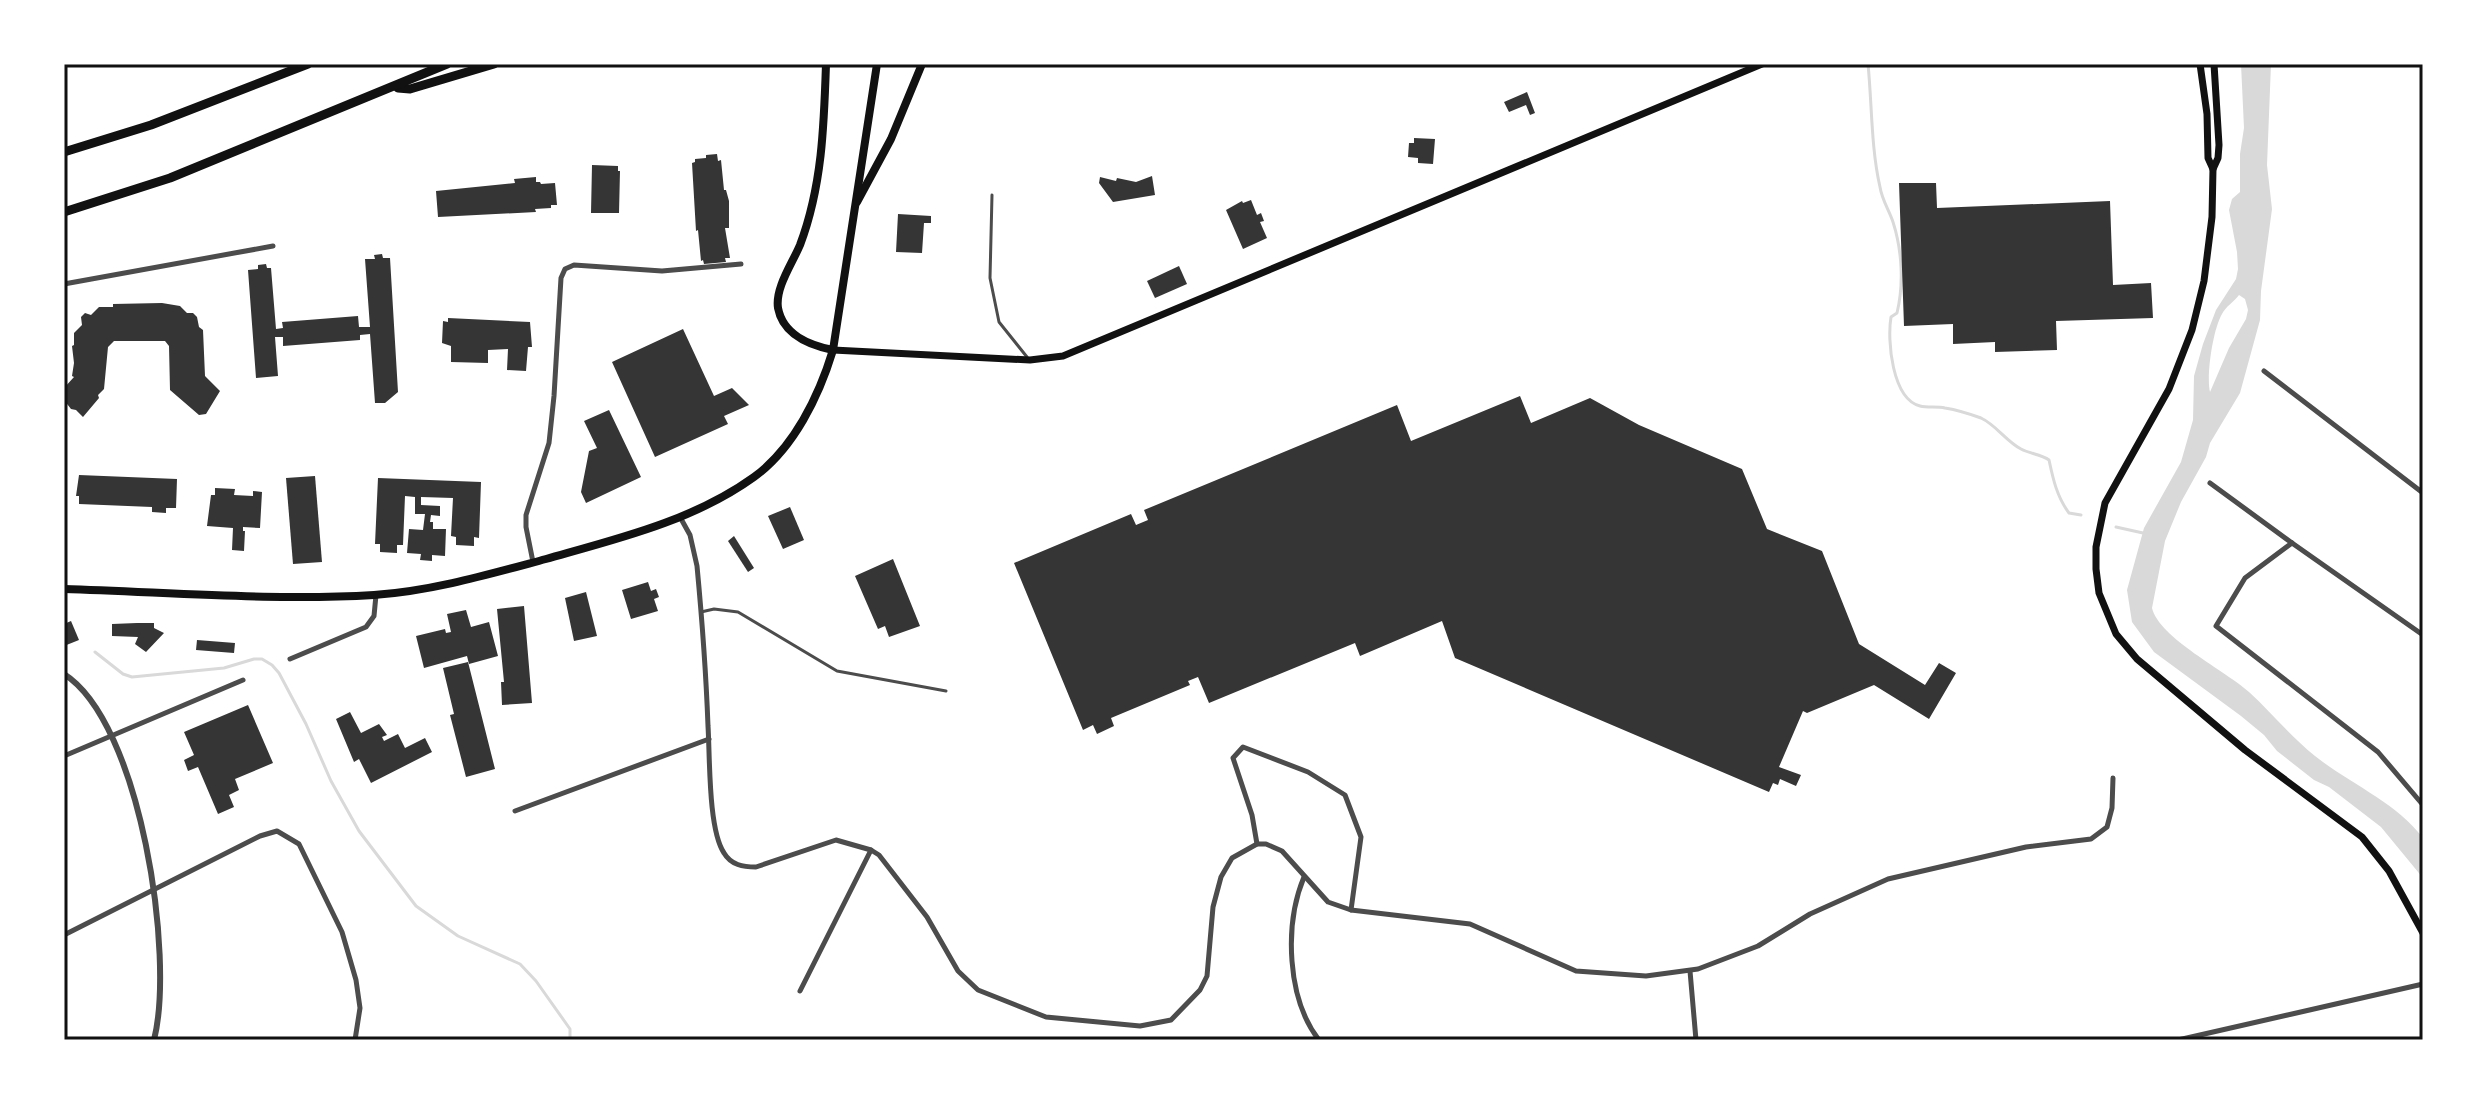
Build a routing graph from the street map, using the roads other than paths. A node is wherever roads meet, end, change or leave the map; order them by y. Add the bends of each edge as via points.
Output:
1 (308, 64) edge
2 (447, 64) edge
3 (494, 64) edge
4 (826, 64) edge
5 (877, 64) edge
6 (922, 64) edge
7 (1762, 64) edge
8 (2200, 64) edge
9 (2214, 64) edge
10 (395, 88) junction
11 (64, 152) edge
12 (2213, 169) junction
13 (992, 195) dead end
14 (855, 206) junction
15 (64, 212) edge
16 (273, 246) dead end
17 (741, 264) dead end
18 (64, 284) edge
19 (833, 350) junction
20 (1030, 360) junction
21 (2264, 371) dead end
22 (2210, 483) dead end
23 (2423, 493) edge
24 (680, 517) junction
25 (2292, 543) junction
26 (533, 562) junction
27 (64, 589) edge
28 (376, 595) junction
29 (701, 612) junction
30 (2423, 635) edge
31 (290, 659) dead end
32 (64, 674) edge
33 (243, 680) dead end
34 (946, 691) dead end
35 (112, 734) junction
36 (709, 739) junction
37 (64, 756) edge
38 (2113, 778) dead end
39 (2423, 805) edge
40 (515, 811) dead end
41 (1257, 844) junction
42 (871, 850) junction
43 (1304, 877) junction
44 (154, 890) junction
45 (1351, 910) junction
46 (2423, 933) edge
47 (64, 935) edge
48 (1690, 971) junction
49 (2423, 984) edge
50 (800, 991) dead end
51 (154, 1040) edge
52 (355, 1040) edge
53 (1319, 1040) edge
54 (1696, 1040) edge
55 (2178, 1040) edge

1 - 11 highway via 151,125
2 - 10 highway
3 - 10 highway via 410,89
4 - 19 main road via 815,195 778,299 789,331
5 - 14 main road
6 - 14 main road
7 - 20 main road via 1063,356
8 - 12 main road
9 - 12 main road via 2219,145
10 - 15 highway via 170,178
12 - 46 main road via 2199,306 2169,389 2105,503 2096,547 2099,593 2116,634 2137,659 2245,750 2362,837 2389,871
13 - 20 lane via 990,278 999,322
14 - 19 main road
16 - 18 street
17 - 26 street via 662,271 574,265 565,269 549,443 526,515
19 - 20 main road
19 - 24 main road via 817,395 783,449 755,476
21 - 23 street
22 - 25 street
24 - 26 main road
24 - 29 street via 697,566
25 - 30 street
25 - 39 street via 2245,578 2216,626 2378,752
26 - 28 main road via 454,583
27 - 28 main road
28 - 31 street via 374,616 366,627
29 - 34 lane via 738,612 837,671
29 - 36 street
32 - 35 street via 90,697
33 - 35 street
35 - 37 street
35 - 44 street via 139,813
36 - 40 street
36 - 42 street via 717,837 732,862 756,867 836,840
38 - 48 street via 2107,827 2091,839 2026,847 1888,879 1810,914 1758,946
41 - 42 street via 1232,858 1221,877 1207,976 1200,990 1171,1020 1140,1026 1046,1017 978,990 958,971 927,917
41 - 43 street via 1282,851
41 - 45 street via 1233,758 1243,747 1308,772 1345,795 1361,837
42 - 50 street
43 - 45 street via 1328,902
43 - 53 street via 1293,922 1294,985 1307,1024
44 - 47 street
44 - 51 street via 161,987
44 - 52 street via 260,836 277,831 289,835 299,844 342,932 360,1008
45 - 48 street via 1470,924 1576,971 1646,976
48 - 54 street
49 - 55 street

